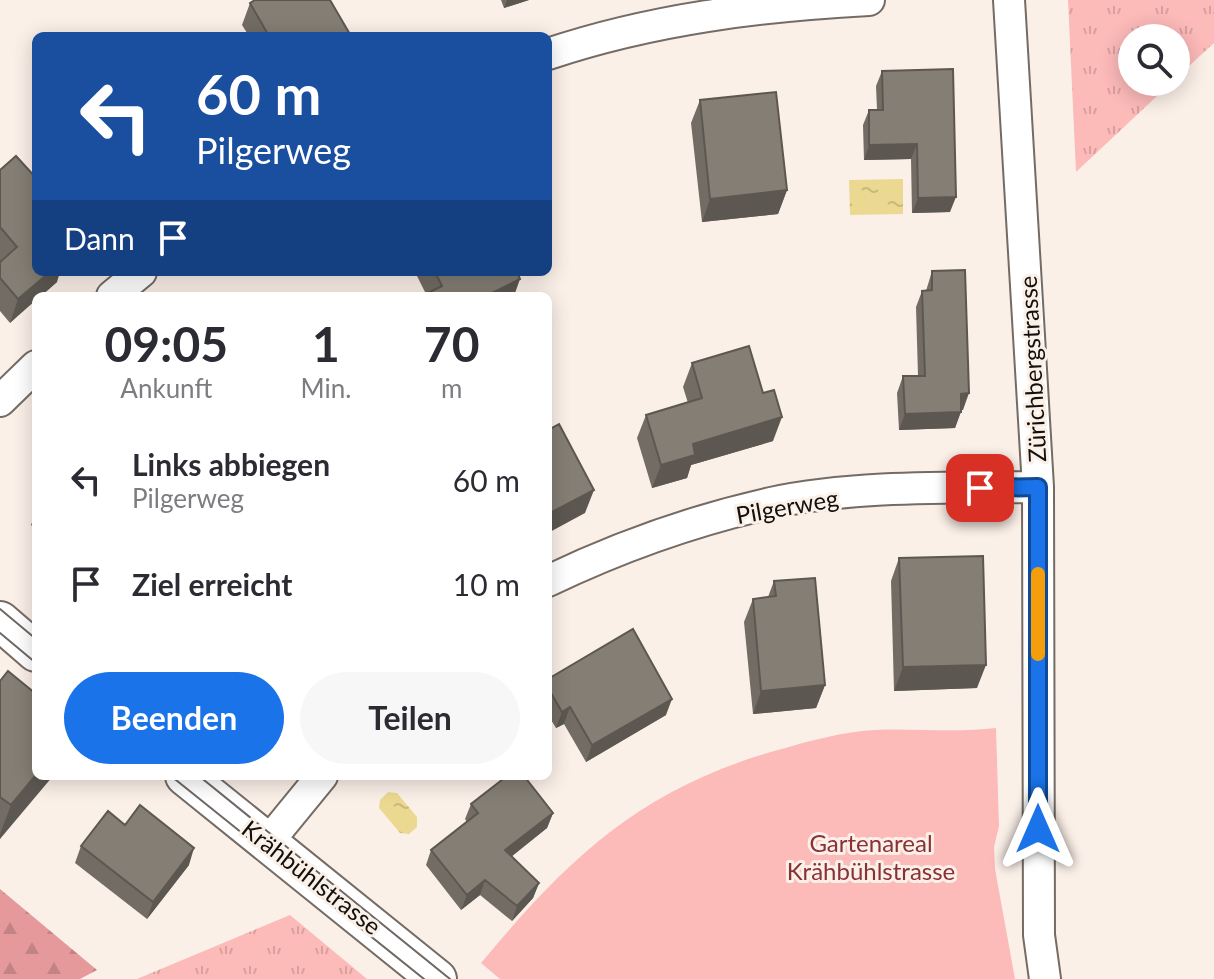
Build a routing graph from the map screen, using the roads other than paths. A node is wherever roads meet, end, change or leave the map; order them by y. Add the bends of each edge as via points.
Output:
1 (869, 0) edge
2 (1009, 0) edge
3 (552, 53) edge
4 (136, 276) edge
5 (117, 292) edge
6 (32, 370) edge
7 (0, 401) edge
8 (1038, 487) junction
9 (552, 579) edge
10 (0, 621) edge
11 (32, 649) edge
12 (190, 780) edge
13 (319, 780) edge
14 (268, 842) junction
15 (437, 979) edge
16 (1045, 979) edge

1 - 3 street via 709,13 604,35
2 - 8 street, Zürichbergstrasse
4 - 5 street
6 - 7 street
8 - 9 street, Pilgerweg via 899,489 773,503 615,549
8 - 16 street, Zürichbergstrasse via 1039,935
10 - 11 street
12 - 14 street, Krähbühlstrasse
13 - 14 street
14 - 15 street, Krähbühlstrasse

